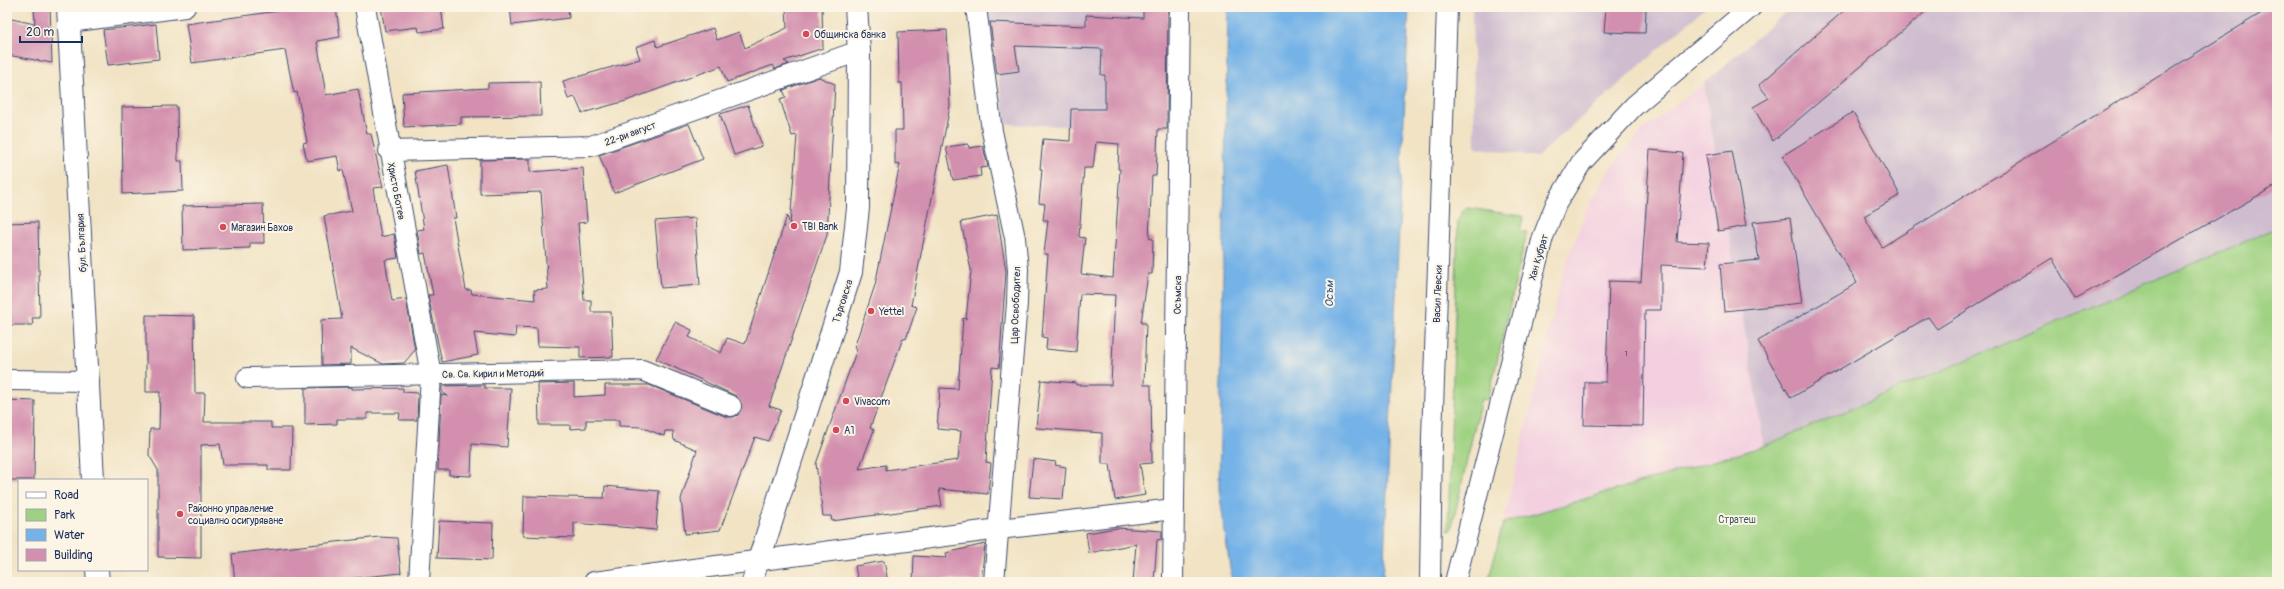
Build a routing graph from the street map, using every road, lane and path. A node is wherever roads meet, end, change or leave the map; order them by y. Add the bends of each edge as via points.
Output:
1 (185, 7) edge
2 (365, 7) edge
3 (856, 7) edge
4 (976, 7) edge
5 (1180, 7) edge
6 (1447, 7) edge
7 (1751, 7) edge
8 (68, 14) edge
9 (858, 51) junction
10 (389, 151) junction
11 (431, 375) junction
12 (247, 378) dead end
13 (7, 380) edge
14 (89, 381) junction
15 (731, 406) dead end
16 (93, 479) edge
17 (1174, 509) junction
18 (999, 529) junction
19 (759, 560) junction
20 (97, 571) edge
21 (98, 582) edge
22 (419, 582) edge
23 (594, 582) edge
24 (752, 582) edge
25 (994, 582) edge
26 (1173, 582) edge
27 (1430, 582) edge
28 (1455, 582) edge

1 - 8 street
2 - 10 street, Христо Ботев
3 - 9 street, Търговска
4 - 18 street, Цар Освободител via 992,131 1015,238 1018,269
5 - 17 street, Осъмска
6 - 27 street, Васил Левски via 1432,437
7 - 28 street, Хан Кубрат via 1634,106 1581,163 1556,204 1543,237
8 - 14 street, бул. България
9 - 10 street, 22-ри август via 591,146
9 - 19 street, Търговска via 858,208 851,272
10 - 11 street, Христо Ботев
11 - 12 street, Св. Св. Кирил и Методий
11 - 15 street, Св. Св. Кирил и Методий via 642,370
11 - 22 street, Христо Ботев
13 - 14 street
14 - 16 street, бул. България
17 - 18 street
17 - 26 street, Осъмска
18 - 19 street
18 - 25 street, Цар Освободител
19 - 23 street
19 - 24 street, Търговска
20 - 21 street

